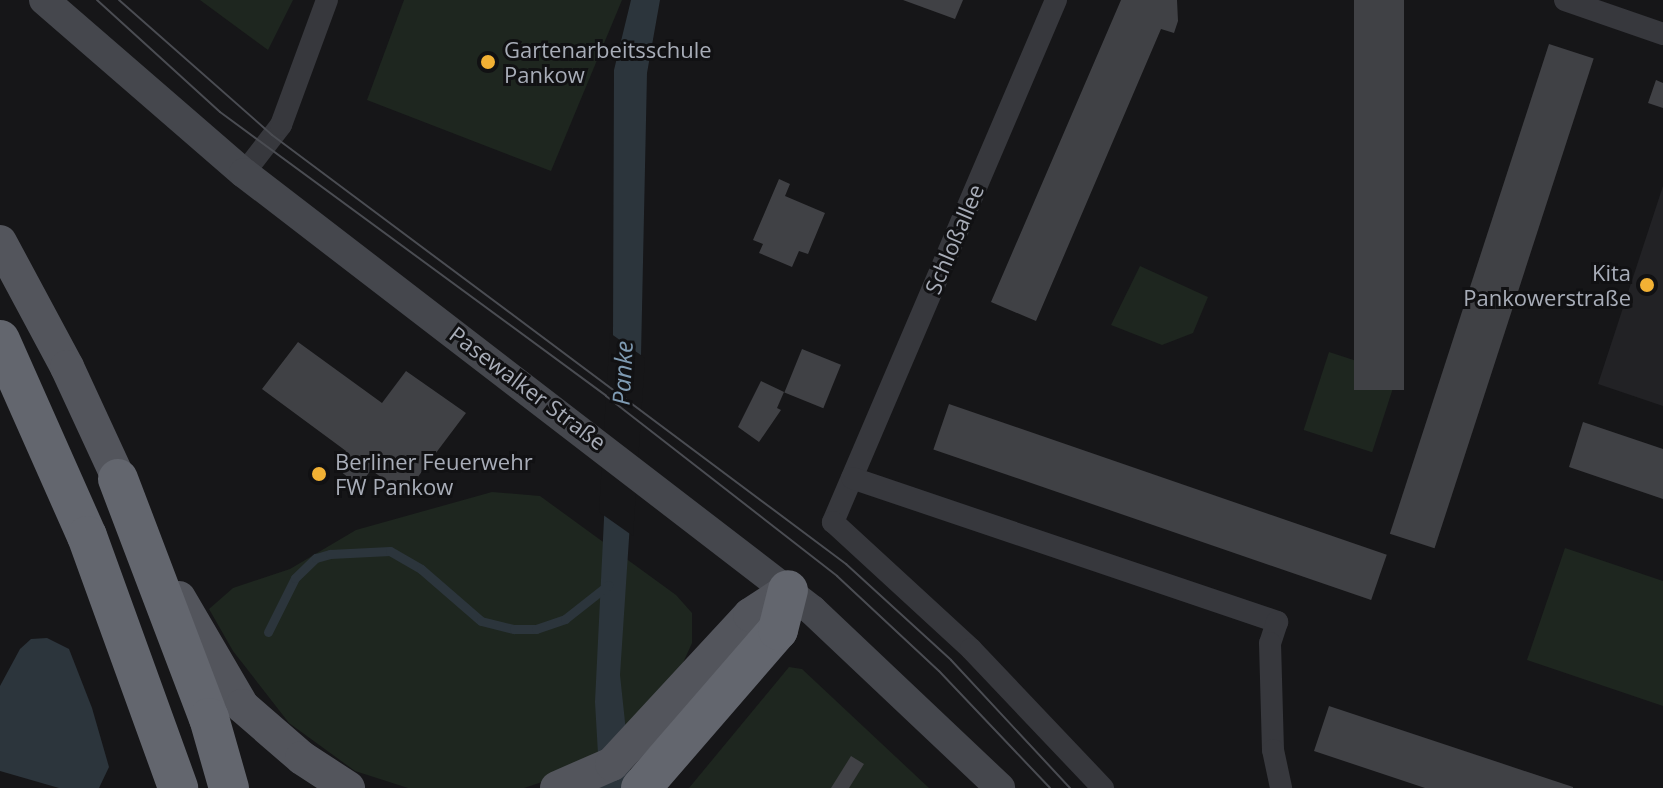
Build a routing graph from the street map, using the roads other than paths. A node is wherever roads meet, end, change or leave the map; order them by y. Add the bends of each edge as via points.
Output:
1 (44, 0) edge
2 (327, 0) edge
3 (1056, 0) edge
4 (1565, 0) edge
5 (1663, 34) edge
6 (244, 173) junction
7 (0, 242) edge
8 (0, 340) edge
9 (852, 478) junction
10 (118, 479) junction
11 (788, 590) junction
12 (178, 788) edge
13 (229, 788) edge
14 (348, 788) edge
15 (557, 788) edge
16 (641, 788) edge
17 (1000, 788) edge
18 (1103, 788) edge
19 (1281, 788) edge

1 - 6 main road, Pasewalker Straße
2 - 6 street via 281,125
3 - 9 street, Schloßallee
4 - 5 street
6 - 11 main road, Pasewalker Straße
7 - 10 main road via 67,367
8 - 12 highway via 87,536
9 - 18 street, Schloßallee via 833,522 971,649
9 - 19 street via 1277,622 1270,643 1273,750
10 - 13 highway via 209,718
10 - 14 main road via 197,633 242,706 302,758
11 - 15 main road via 750,615 612,764
11 - 16 highway via 778,630
11 - 17 main road, Pasewalker Straße

